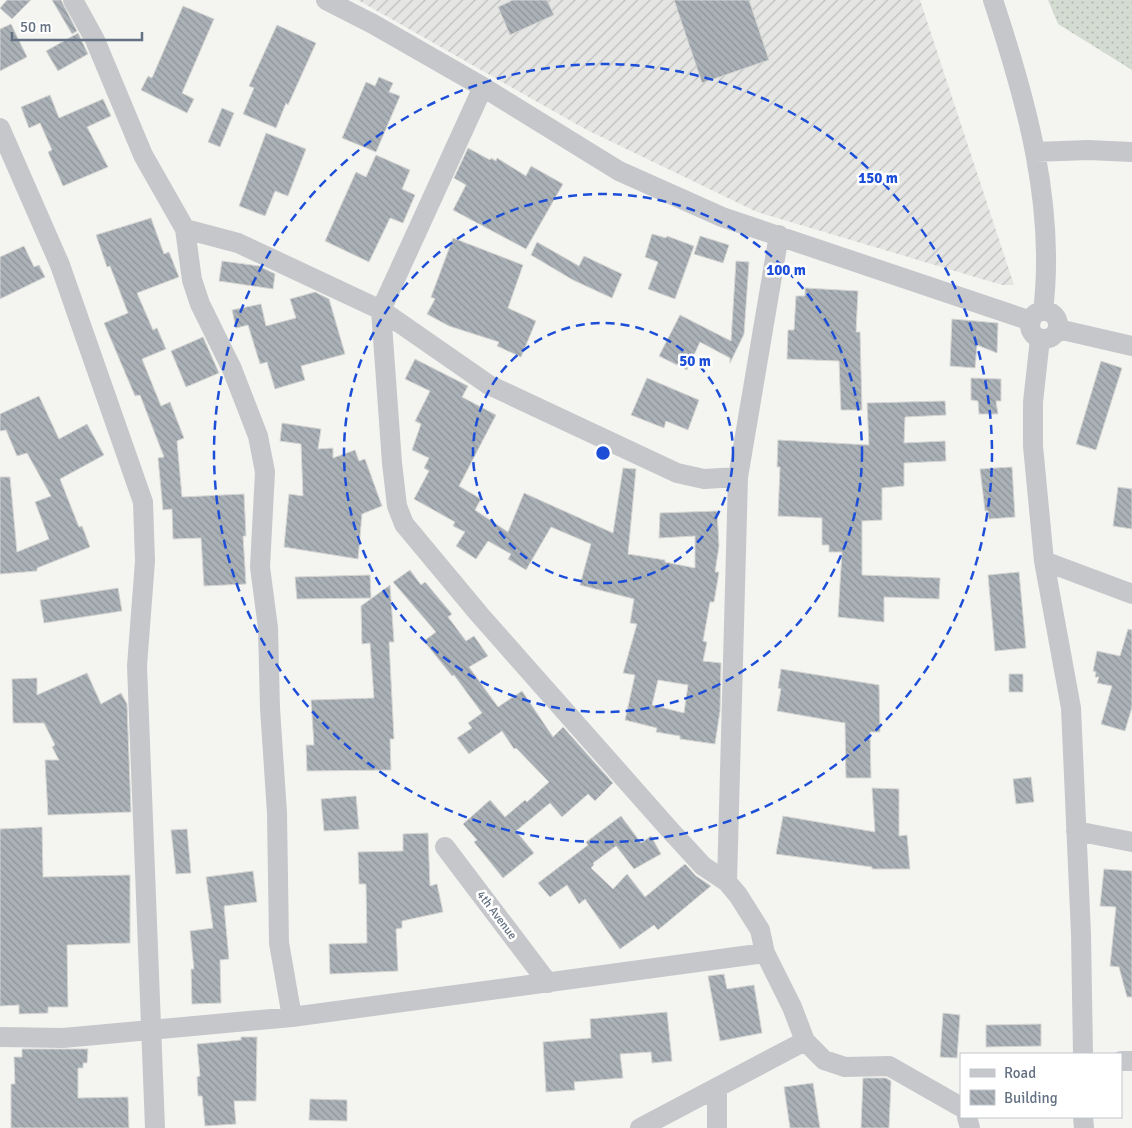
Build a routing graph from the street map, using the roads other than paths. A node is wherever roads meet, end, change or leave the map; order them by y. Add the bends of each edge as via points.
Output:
1 (73, 0) edge
2 (326, 0) edge
3 (993, 0) edge
4 (483, 87) junction
5 (0, 128) edge
6 (1035, 152) junction
7 (1132, 152) edge
8 (185, 229) junction
9 (779, 235) junction
10 (381, 310) junction
11 (1037, 316) junction
12 (1058, 329) junction
13 (1040, 339) junction
14 (1132, 346) edge
15 (738, 477) junction
16 (1044, 561) junction
17 (1132, 594) edge
18 (1076, 832) junction
19 (1132, 842) edge
20 (445, 847) dead end
21 (727, 882) junction
22 (765, 953) junction
23 (548, 982) junction
24 (292, 1017) junction
25 (150, 1030) junction
26 (0, 1037) edge
27 (806, 1041) junction
28 (1083, 1053) edge
29 (717, 1090) junction
30 (960, 1106) edge
31 (155, 1128) edge
32 (640, 1128) edge
33 (716, 1128) edge

1 - 8 street via 95,40 143,156
2 - 4 street
3 - 6 street via 1015,66
4 - 9 street via 619,171 722,217
4 - 10 street
5 - 25 street via 60,265 143,502 145,561 137,666
6 - 7 street
6 - 11 street via 1044,218 1046,282
8 - 10 street via 238,243
8 - 24 street via 192,280 255,428 265,472 260,567 268,628 277,813 279,943
9 - 11 street
9 - 15 street
10 - 15 street via 489,385 677,473 704,479
10 - 21 street via 392,463 397,506 404,524 478,614 703,866
11 - 12 street via 1048,312 1057,318
11 - 13 street via 1032,332
12 - 13 street via 1051,338
12 - 14 street
13 - 16 street via 1033,402 1033,446
15 - 21 street
16 - 17 street
16 - 18 street via 1071,708
18 - 19 street
18 - 28 street
20 - 23 street, 4th Avenue
21 - 22 street via 760,930
22 - 23 street
22 - 27 street
23 - 24 street
24 - 25 street
25 - 26 street via 63,1038
25 - 31 street
27 - 29 street
27 - 30 street via 824,1060 845,1066 890,1066
29 - 32 street
29 - 33 street

